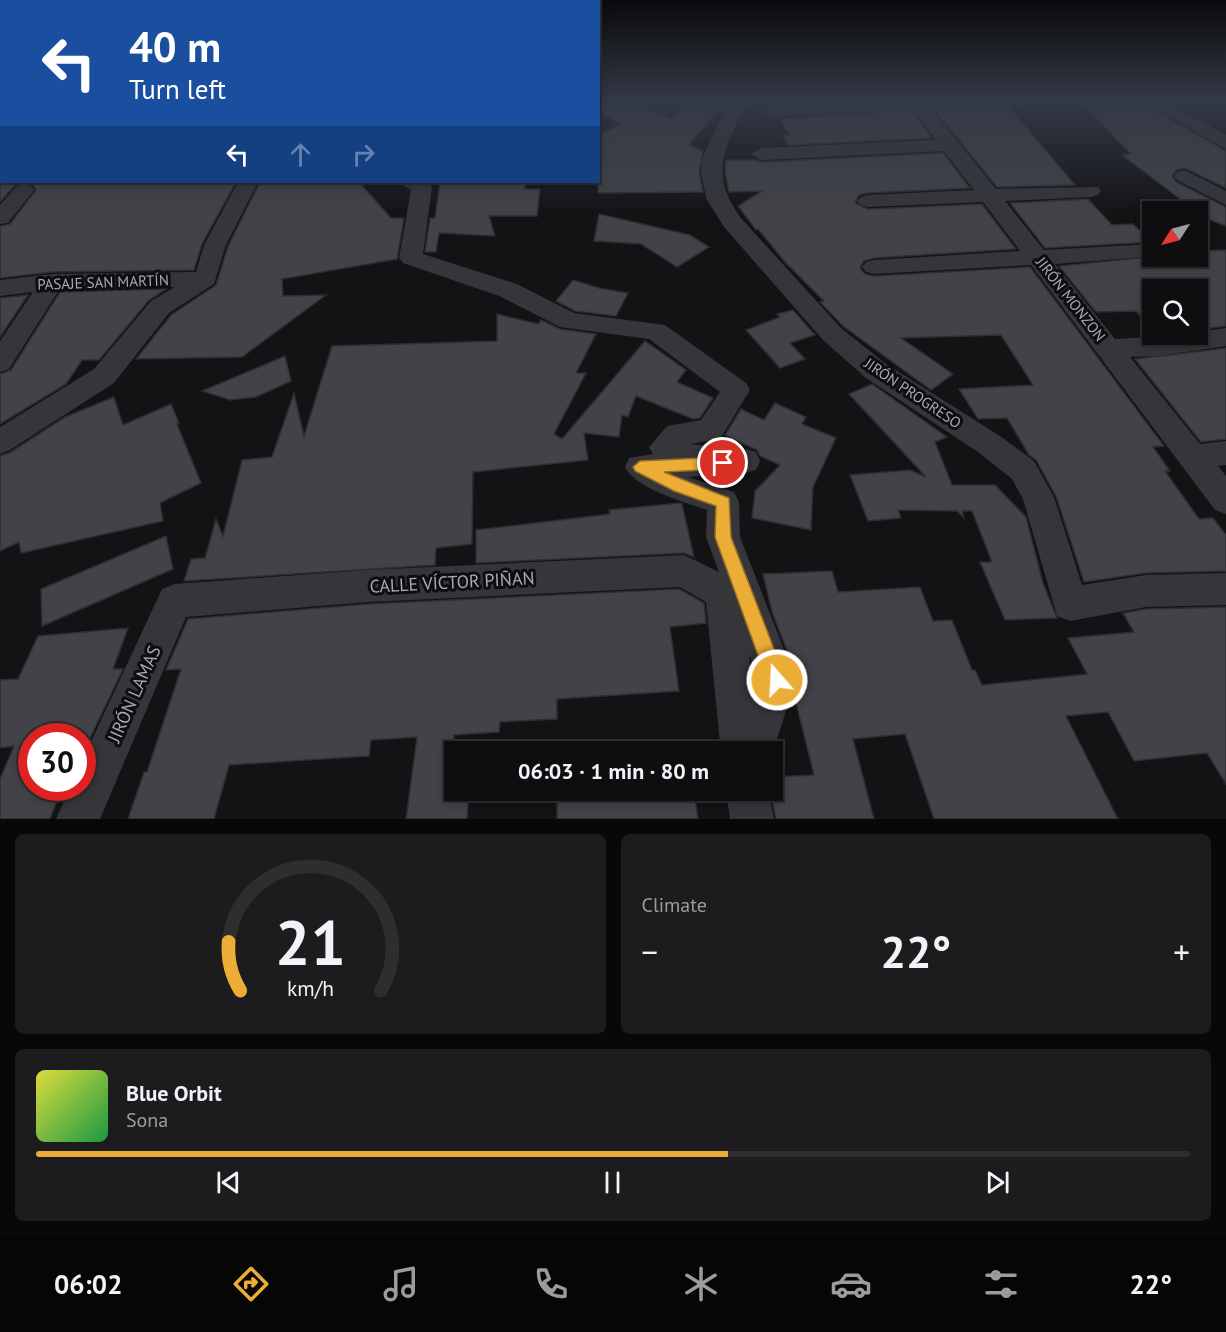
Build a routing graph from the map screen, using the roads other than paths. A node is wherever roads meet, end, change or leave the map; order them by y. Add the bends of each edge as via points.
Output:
1 (721, 138) edge
2 (942, 138) edge
3 (947, 145) junction
4 (761, 154) dead end
5 (1184, 176) dead end
6 (247, 183) edge
7 (416, 184) edge
8 (24, 190) dead end
9 (1091, 191) dead end
10 (989, 196) junction
11 (1226, 200) edge
12 (868, 201) dead end
13 (0, 218) edge
14 (1142, 252) edge
15 (1038, 258) junction
16 (874, 267) dead end
17 (206, 279) junction
18 (52, 282) junction
19 (0, 288) edge
20 (1226, 337) edge
21 (1109, 348) junction
22 (0, 362) edge
23 (0, 442) edge
24 (1226, 453) edge
25 (1192, 457) junction
26 (1226, 500) edge
27 (1226, 589) edge
28 (175, 601) joint
29 (740, 741) edge
30 (757, 741) edge
31 (749, 801) edge
32 (78, 819) edge
33 (752, 819) edge

1 - 27 street, JIRÓN PROGRESO via 712,159 716,198 732,222 832,334 876,371 1023,470 1038,497 1070,604 1146,591
2 - 3 street, JIRÓN MONZON
3 - 4 street
3 - 10 street, JIRÓN MONZON
5 - 11 street
6 - 17 street via 215,245
7 - 30 street via 411,258 508,290 569,321 656,331 736,390 710,431 677,434 664,447 670,455 745,461 640,467 679,487 723,502 723,537 777,680
8 - 13 street
9 - 10 street
10 - 12 street
10 - 15 street, JIRÓN MONZON
14 - 15 street
15 - 16 street
15 - 21 street, JIRÓN MONZON
17 - 18 street, PASAJE SAN MARTÍN
17 - 23 street via 160,307 104,376
18 - 19 street, PASAJE SAN MARTÍN
18 - 22 street
20 - 21 street via 1158,347
21 - 25 street, JIRÓN MONZON
24 - 25 street
25 - 26 street, JIRÓN MONZON
28 - 29 street, CALLE VÍCTOR PIÑAN via 368,586 684,571 723,593
28 - 32 street, JIRÓN LAMAS
31 - 33 street

